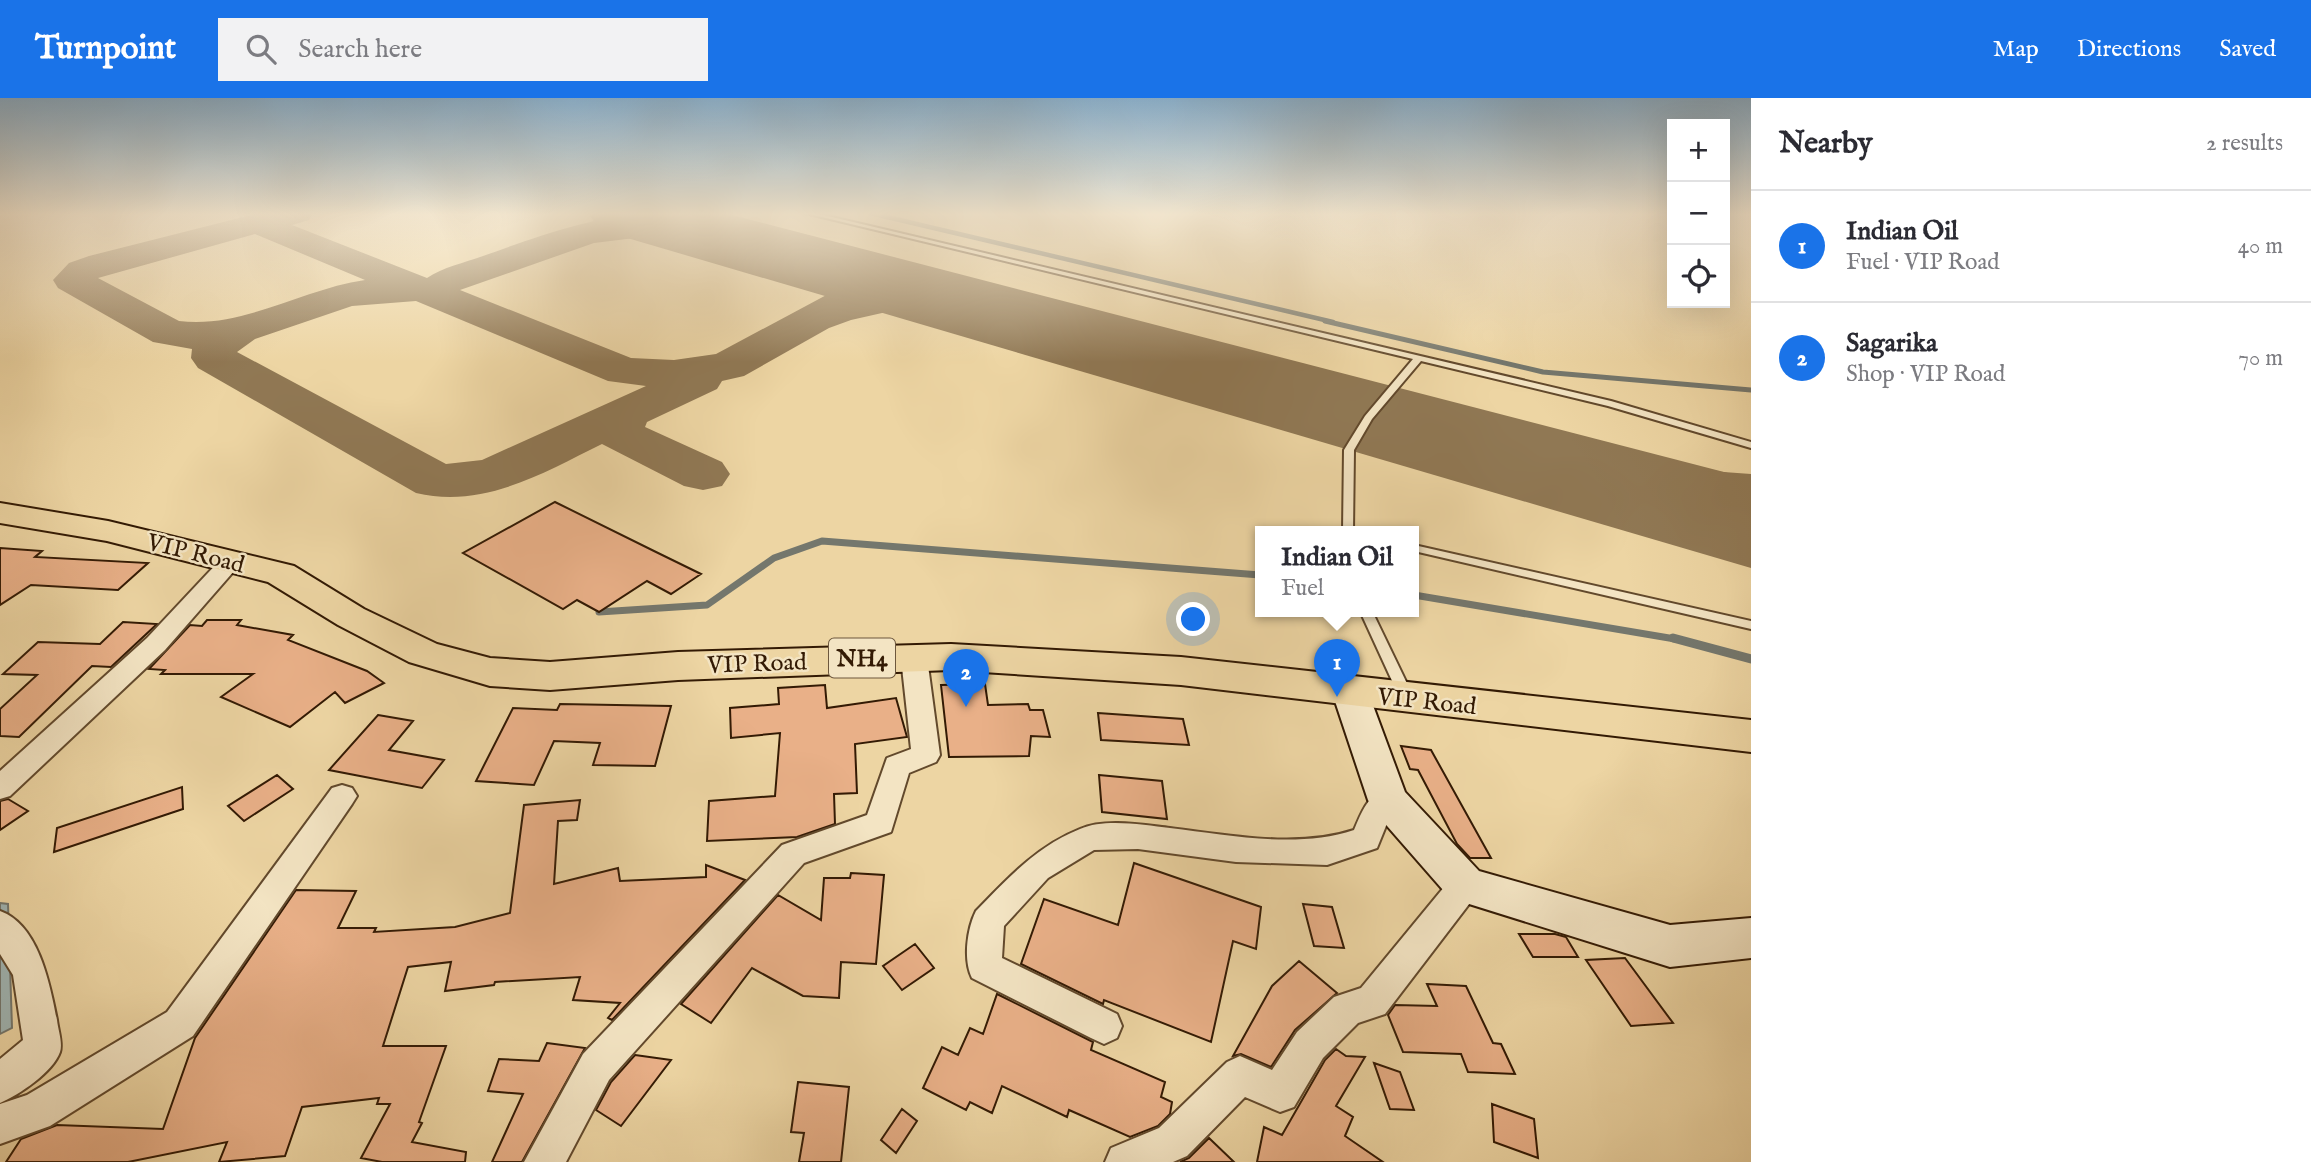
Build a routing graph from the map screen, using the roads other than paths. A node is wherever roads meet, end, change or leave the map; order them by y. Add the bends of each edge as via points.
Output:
1 (1017, 263) edge
2 (1419, 358) junction
3 (1751, 445) edge
4 (0, 513) edge
5 (1348, 526) edge
6 (1419, 549) edge
7 (230, 562) junction
8 (1369, 617) edge
9 (1751, 625) edge
10 (914, 657) junction
11 (1350, 692) junction
12 (1407, 699) junction
13 (1751, 736) edge
14 (0, 788) edge
15 (342, 796) dead end
16 (1388, 800) junction
17 (1465, 885) junction
18 (0, 926) edge
19 (1751, 938) edge
20 (1104, 1026) dead end
21 (0, 1084) edge
22 (0, 1124) edge
23 (544, 1162) edge
24 (1125, 1162) edge

1 - 2 lane
2 - 3 lane via 1611,404
2 - 5 lane via 1368,418 1349,450
4 - 7 highway, VIP Road / NH4 via 108,531
6 - 9 lane
7 - 10 highway, VIP Road / NH4 via 281,574 351,617 423,653 490,672 550,677 678,666
7 - 14 street via 156,644
8 - 12 lane
10 - 11 highway, VIP Road / NH4 via 1181,671
10 - 23 street via 926,755 897,766 880,823 793,854 596,1067
11 - 12 highway, VIP Road / NH4
11 - 16 street
12 - 13 highway, VIP Road / NH4
15 - 22 street via 180,1024 36,1111
16 - 17 street
16 - 20 street via 1378,810 1366,839 1327,852 1236,849 1138,837 1089,838 1037,869 988,922 984,967
17 - 19 street via 1670,946
17 - 24 street via 1372,1002 1347,1009 1310,1045 1280,1093 1240,1075 1174,1142
18 - 21 street via 30,970 43,1048

